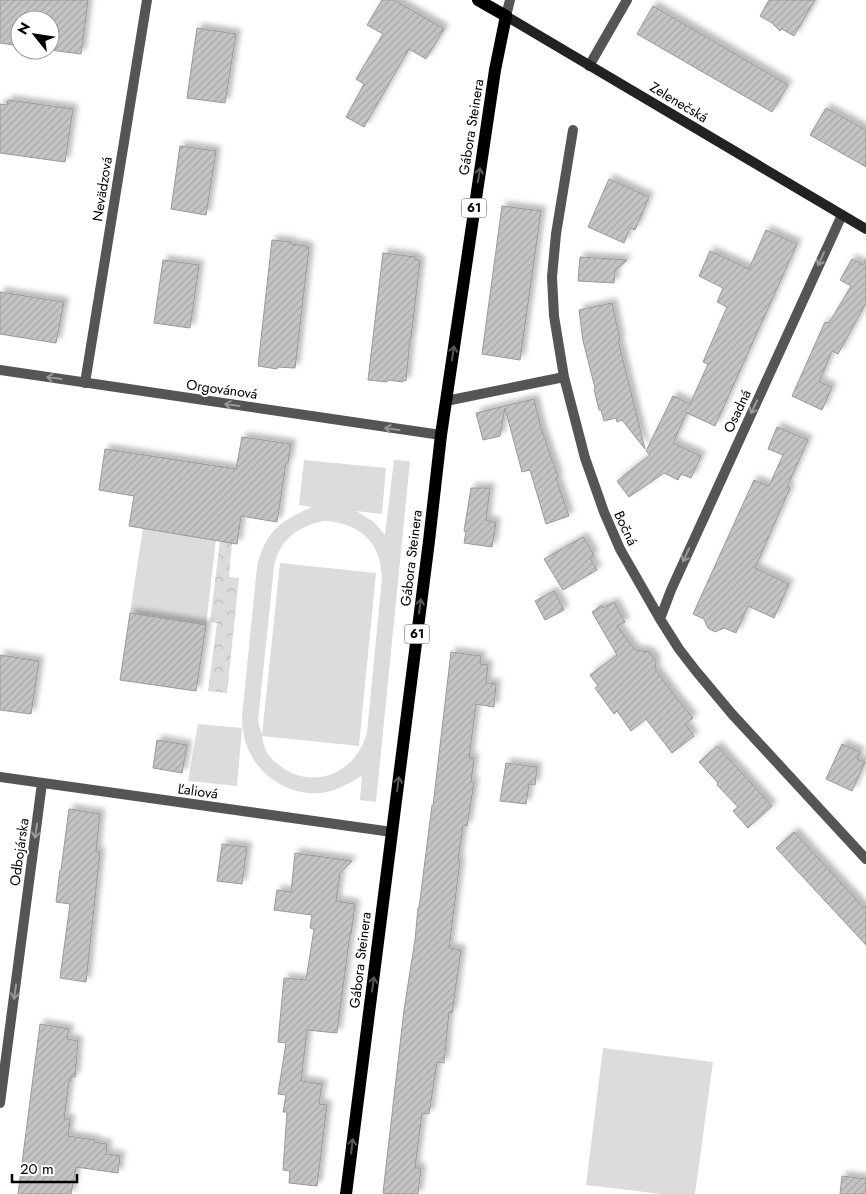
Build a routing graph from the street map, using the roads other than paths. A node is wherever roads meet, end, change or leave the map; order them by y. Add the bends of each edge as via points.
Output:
1 (147, 0) edge
2 (478, 0) edge
3 (510, 0) edge
4 (627, 0) edge
5 (506, 16) junction
6 (590, 66) junction
7 (573, 130) dead end
8 (842, 215) junction
9 (866, 229) edge
10 (0, 370) edge
11 (564, 377) junction
12 (85, 383) junction
13 (446, 401) junction
14 (441, 435) junction
15 (660, 619) junction
16 (0, 777) edge
17 (42, 783) junction
18 (392, 832) junction
19 (865, 854) edge
20 (0, 1103) edge
21 (346, 1194) edge

1 - 12 street, Nevädzová
2 - 5 main road, Zelenečská
3 - 5 street
4 - 6 street
5 - 6 street, Zelenečská
13 -> 5 main road, Gábora Steinera / 61 via 495,70
6 - 8 street, Zelenečská
7 - 11 street, Bočná via 552,277 554,316
8 - 9 street, Zelenečská
8 -> 15 street, Osadná
12 -> 10 street, Orgovánová
11 - 13 street
11 - 15 street, Bočná via 585,458 604,512 620,549
14 -> 12 street, Orgovánová
13 - 14 main road, Gábora Steinera / 61
18 -> 14 main road, Gábora Steinera / 61
15 - 19 street, Bočná via 732,714
16 - 17 street, Ľaliová
17 - 18 street, Ľaliová
17 -> 20 street, Odbojárska
21 -> 18 main road, Gábora Steinera / 61

